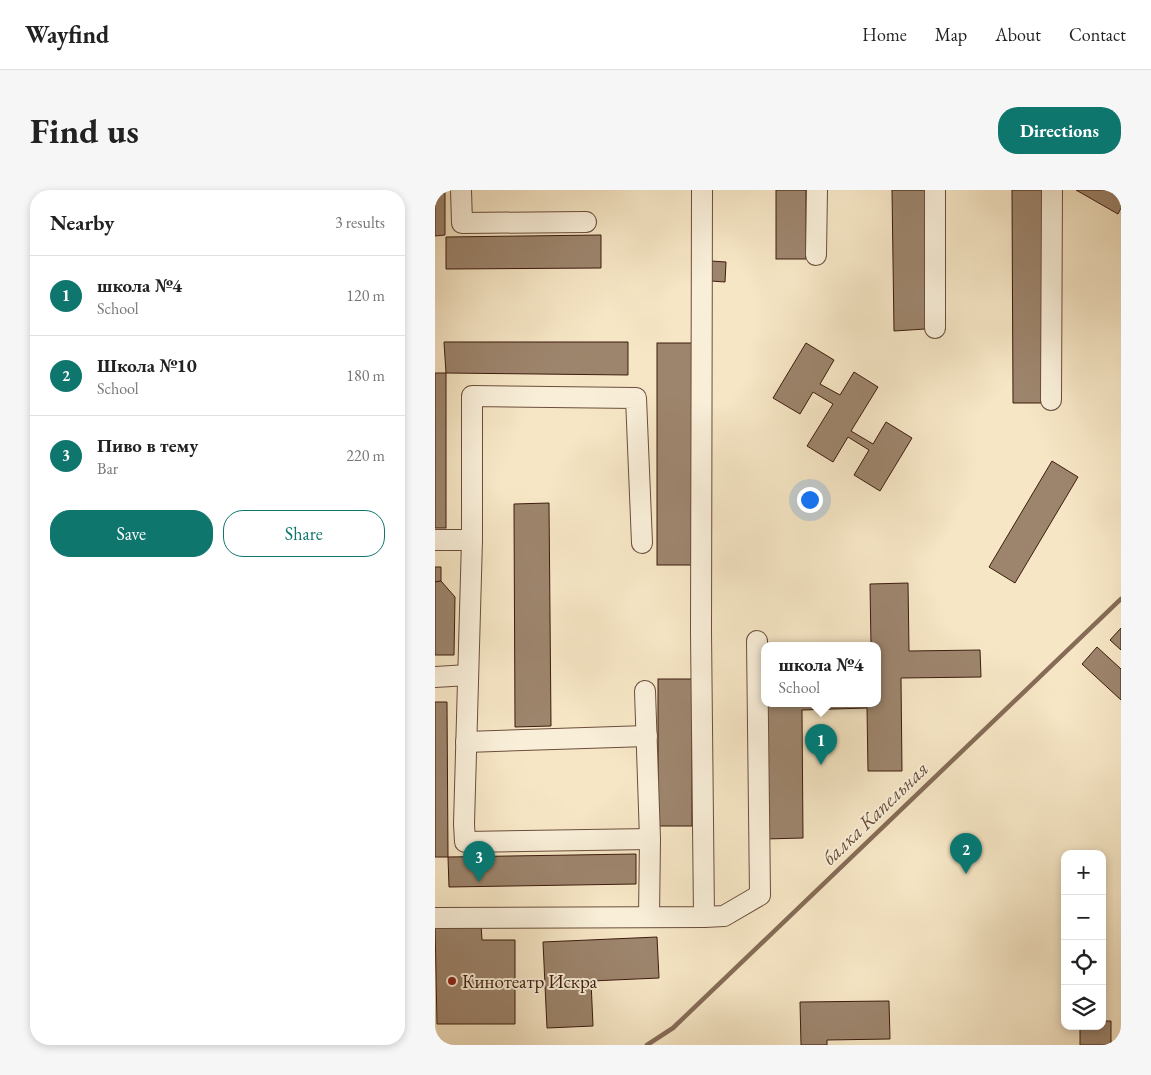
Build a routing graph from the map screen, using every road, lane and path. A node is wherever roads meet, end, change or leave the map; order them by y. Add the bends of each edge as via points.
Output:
1 (461, 190) edge
2 (702, 190) edge
3 (817, 190) edge
4 (935, 190) edge
5 (1052, 190) edge
6 (586, 222) dead end
7 (816, 255) dead end
8 (935, 328) dead end
9 (1051, 400) dead end
10 (435, 540) edge
11 (472, 540) junction
12 (642, 543) dead end
13 (757, 641) dead end
14 (468, 675) junction
15 (435, 677) edge
16 (645, 691) dead end
17 (647, 736) junction
18 (466, 742) junction
19 (650, 839) junction
20 (649, 916) junction
21 (704, 917) junction
22 (435, 918) edge

1 - 6 lane via 463,223
2 - 21 lane
3 - 7 lane
4 - 8 lane
5 - 9 lane
10 - 11 lane
11 - 12 lane via 472,396 636,398
11 - 14 lane
13 - 21 lane via 760,895 724,916
14 - 15 lane
14 - 18 lane
16 - 17 lane
17 - 18 lane
17 - 19 lane
18 - 19 lane via 465,842
19 - 20 lane
20 - 21 lane
20 - 22 lane

